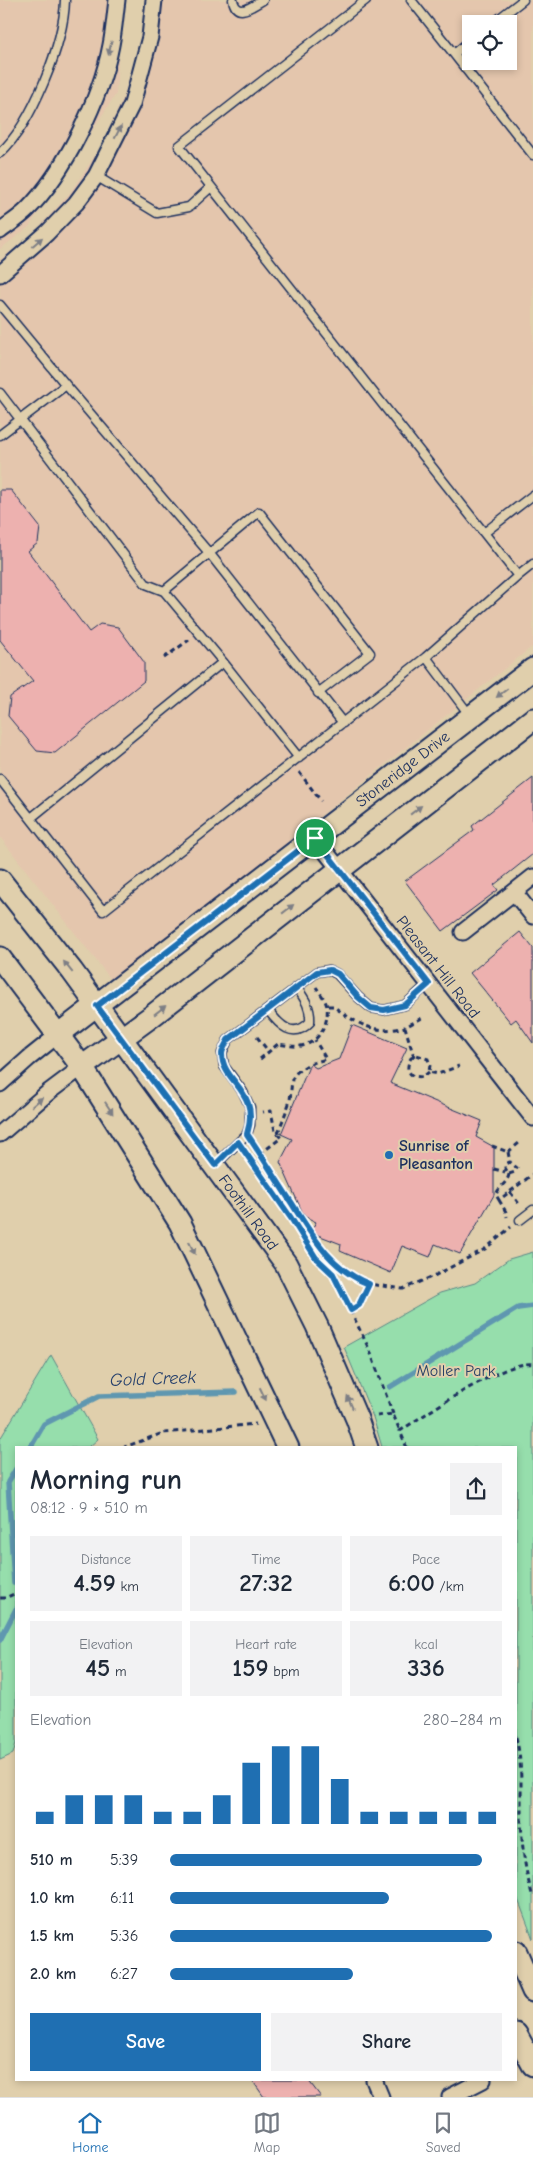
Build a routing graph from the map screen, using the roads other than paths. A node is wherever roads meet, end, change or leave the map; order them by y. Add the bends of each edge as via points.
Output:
1 (65, 0) edge
2 (117, 0) edge
3 (154, 0) edge
4 (233, 0) edge
5 (262, 0) edge
6 (366, 0) edge
7 (411, 0) edge
8 (522, 0) edge
9 (503, 15) edge
10 (462, 47) edge
11 (454, 54) junction
12 (1, 149) edge
13 (533, 154) edge
14 (96, 176) junction
15 (211, 187) junction
16 (0, 231) edge
17 (0, 274) edge
18 (0, 305) edge
19 (66, 384) junction
20 (0, 393) edge
21 (21, 418) junction
22 (0, 435) edge
23 (533, 495) edge
24 (484, 534) junction
25 (210, 554) junction
26 (533, 564) edge
27 (518, 576) junction
28 (164, 591) junction
29 (426, 658) junction
30 (223, 662) junction
31 (533, 669) edge
32 (318, 693) junction
33 (471, 717) junction
34 (533, 719) edge
35 (343, 723) junction
36 (299, 758) junction
37 (0, 779) edge
38 (30, 818) junction
39 (315, 838) junction
40 (340, 869) junction
41 (533, 876) edge
42 (0, 880) edge
43 (514, 892) junction
44 (533, 916) edge
45 (463, 932) dead end
46 (0, 958) edge
47 (429, 984) junction
48 (297, 988) junction
49 (97, 1006) junction
50 (268, 1010) junction
51 (59, 1034) junction
52 (121, 1039) junction
53 (82, 1067) junction
54 (0, 1084) edge
55 (533, 1118) edge
56 (0, 1134) edge
57 (215, 1165) junction
58 (533, 1210) edge
59 (520, 1220) road end
60 (287, 1446) edge
61 (366, 1446) edge
62 (517, 1954) edge
63 (533, 1991) edge
64 (517, 2036) edge
65 (527, 2060) edge
66 (374, 2081) edge
67 (481, 2081) edge
68 (381, 2097) edge
69 (450, 2097) edge

1 - 12 lane via 51,65 28,117
2 -> 16 street via 111,47 94,100 71,148 51,182 26,211
14 -> 3 street via 132,104 150,37
4 - 5 lane via 234,6 244,11
6 - 15 lane via 180,146
7 - 11 lane
8 - 9 lane
10 - 11 lane
11 - 13 lane
14 - 15 lane via 156,213 189,207
17 -> 14 street via 48,233
15 - 24 lane
18 - 19 lane
19 - 21 lane
19 - 25 lane
20 - 21 lane
21 - 22 lane
21 - 28 lane via 146,584
23 - 24 lane
24 - 27 lane
25 - 28 lane
25 - 32 lane
25 - 32 lane via 259,512 370,653
26 - 27 lane
27 - 29 lane
28 - 30 lane
29 - 33 lane
29 - 35 lane
30 - 36 lane
30 - 38 lane
31 -> 33 main road, Stoneridge Drive
32 - 35 lane
33 - 39 main road, Stoneridge Drive
40 -> 34 main road
35 - 36 lane
36 - 38 lane via 103,911
37 - 38 lane
39 - 40 street, Pleasant Hill Road
39 - 49 main road, Stoneridge Drive
40 - 47 street, Pleasant Hill Road
52 -> 40 main road
41 - 43 street
49 -> 42 main road, Foothill Road
43 - 44 street
43 - 45 street
46 - 51 main road
47 - 48 lane via 405,1005 384,1010 371,1008 338,974 330,970 317,972
47 - 55 street, Pleasant Hill Road
48 - 50 lane
48 - 50 lane via 311,1014 304,1029 292,1031 279,1024
49 - 51 main road, Stoneridge Drive
49 - 52 main road, Foothill Road
50 - 57 lane via 228,1040 222,1052 224,1066 244,1092 250,1107 250,1125 247,1134
51 - 53 main road
51 - 54 street
52 - 53 main road
52 - 57 main road, Foothill Road
56 -> 53 street
53 -> 60 main road via 180,1223
61 -> 57 main road, Foothill Road via 317,1326 286,1264
58 - 59 lane
62 - 63 main road
64 - 65 main road
66 - 68 street
67 - 69 street

